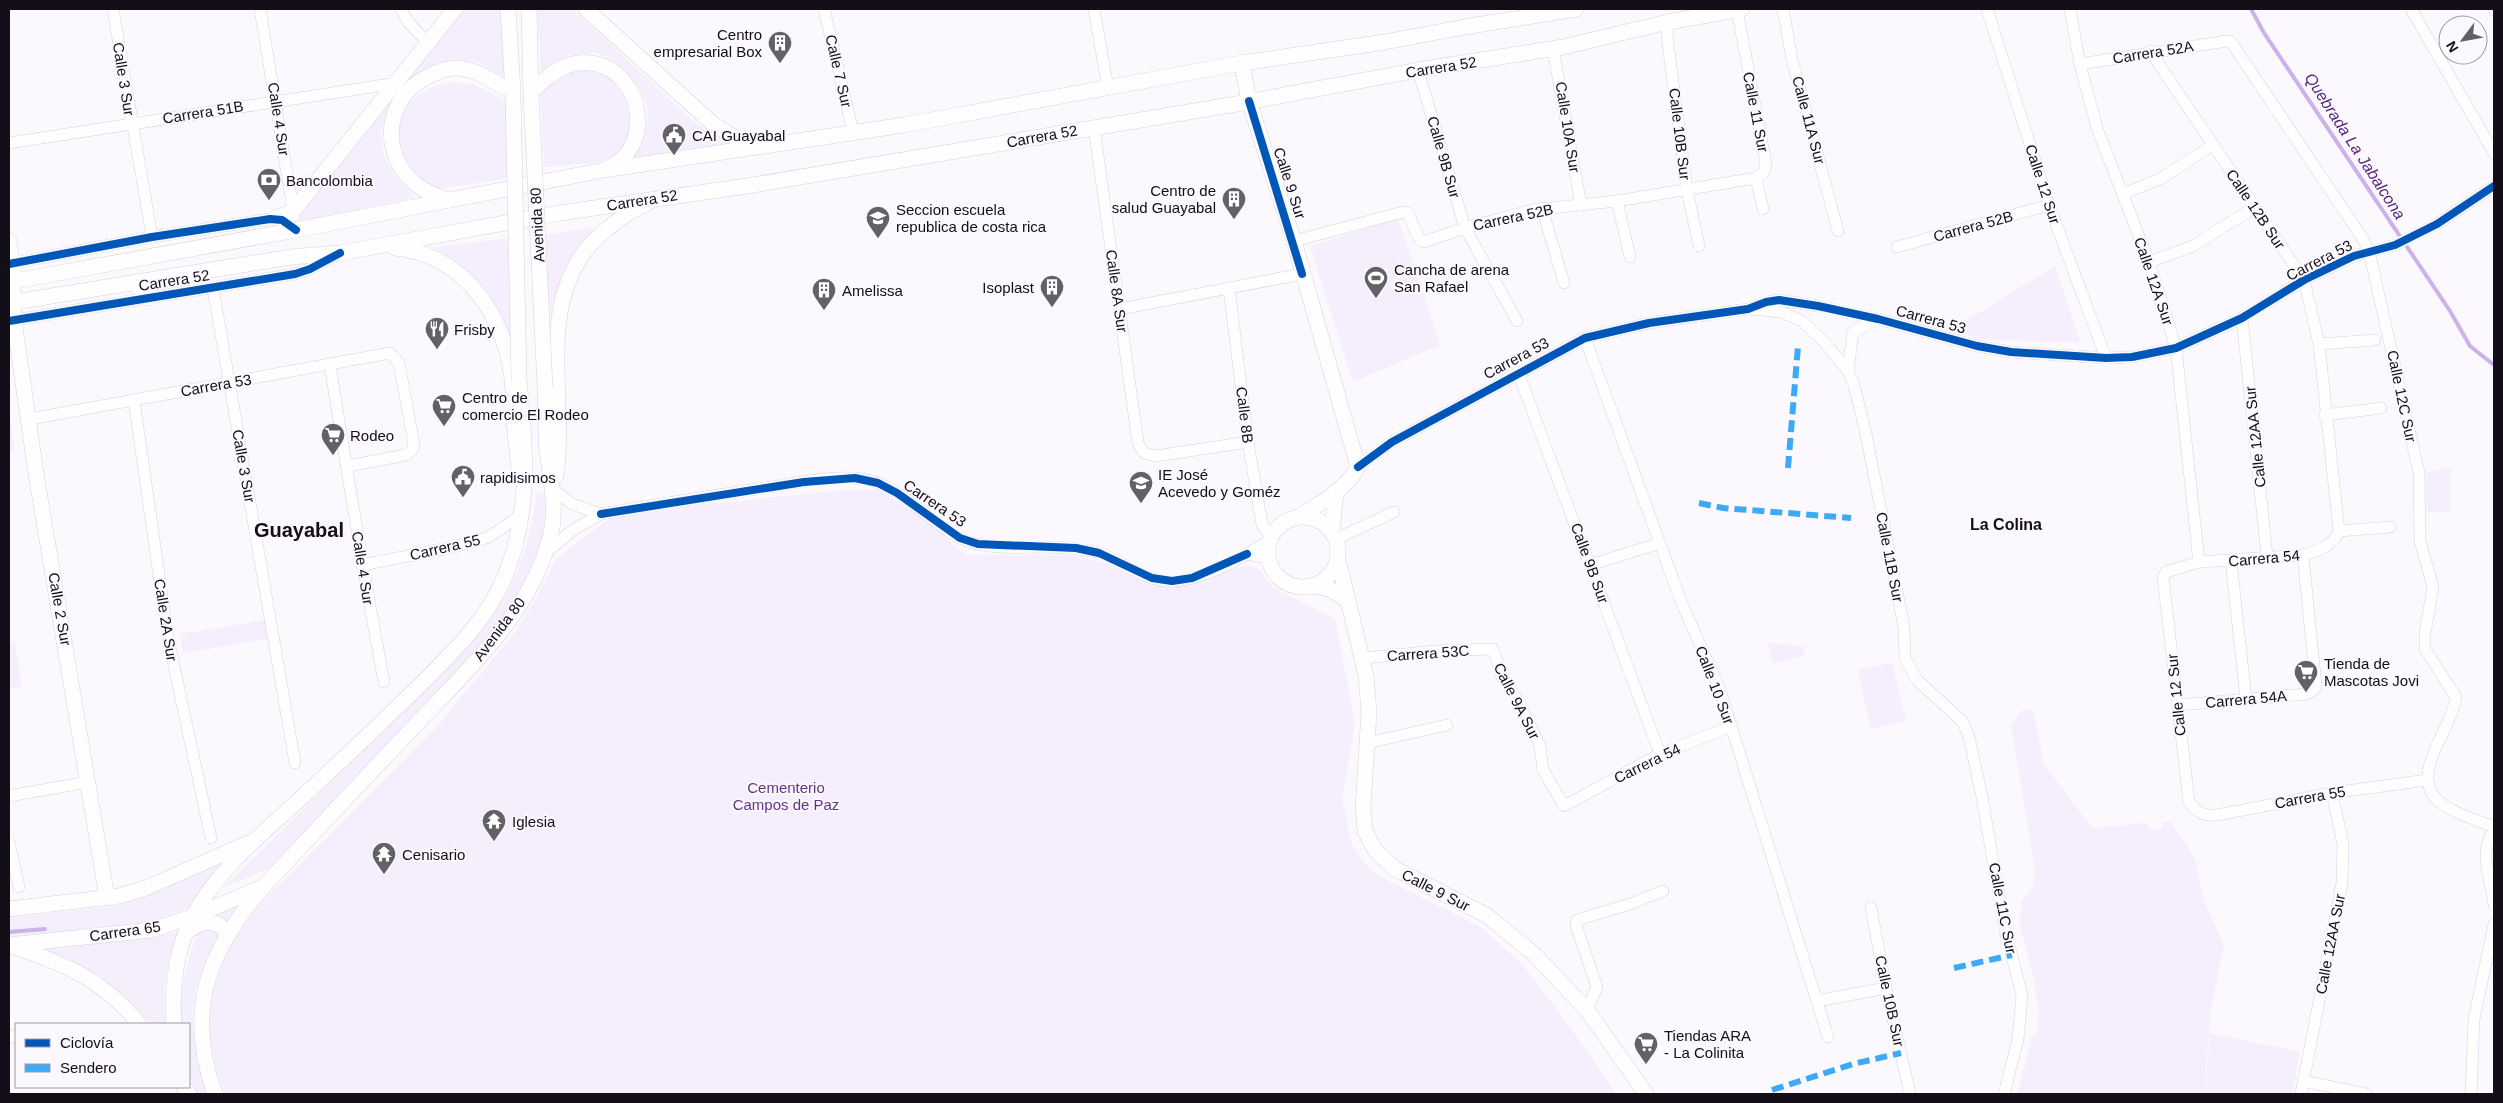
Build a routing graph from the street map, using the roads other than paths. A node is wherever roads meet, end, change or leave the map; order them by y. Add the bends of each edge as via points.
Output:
1 (113, 9) edge
2 (260, 9) edge
3 (401, 9) edge
4 (455, 9) edge
5 (508, 9) edge
6 (529, 9) edge
7 (586, 9) edge
8 (824, 9) edge
9 (1094, 9) edge
10 (1576, 9) edge
11 (1740, 9) edge
12 (1783, 9) edge
13 (1987, 9) edge
14 (2070, 9) edge
15 (2411, 9) edge
16 (1517, 13) edge
17 (1668, 22) junction
18 (2227, 40) joint
19 (428, 43) junction
20 (1553, 49) junction
21 (2150, 51) junction
22 (1242, 63) junction
23 (2080, 64) junction
24 (1418, 70) junction
25 (397, 82) junction
26 (1108, 88) junction
27 (513, 93) junction
28 (532, 94) junction
29 (276, 101) junction
30 (1249, 101) junction
31 (132, 124) junction
32 (1094, 127) junction
33 (853, 132) junction
34 (9, 143) edge
35 (2213, 145) junction
36 (771, 146) junction
37 (2494, 153) edge
38 (604, 170) junction
39 (1756, 178) junction
40 (2494, 186) edge
41 (1687, 190) junction
42 (2123, 194) junction
43 (668, 196) junction
44 (450, 201) junction
45 (1618, 201) junction
46 (2049, 205) junction
47 (1581, 206) junction
48 (2255, 207) junction
49 (1542, 208) junction
50 (1763, 209) dead end
51 (293, 211) junction
52 (276, 218) junction
53 (1465, 228) junction
54 (296, 230) junction
55 (1838, 230) dead end
56 (152, 237) junction
57 (9, 241) edge
58 (1294, 241) junction
59 (378, 246) junction
60 (1698, 246) dead end
61 (1897, 247) dead end
62 (2369, 251) junction
63 (340, 253) junction
64 (1630, 257) dead end
65 (2149, 262) junction
66 (11, 263) edge
67 (1302, 274) junction
68 (2304, 280) junction
69 (11, 281) edge
70 (134, 282) junction
71 (1564, 283) dead end
72 (213, 288) junction
73 (1229, 288) junction
74 (148, 298) junction
75 (10, 302) edge
76 (1748, 308) junction
77 (1120, 309) junction
78 (2242, 318) junction
79 (1878, 319) junction
80 (11, 320) edge
81 (1517, 321) dead end
82 (1585, 338) junction
83 (2375, 340) dead end
84 (2319, 344) junction
85 (2176, 348) junction
86 (2106, 358) junction
87 (330, 365) junction
88 (1518, 372) junction
89 (1848, 372) junction
90 (229, 383) junction
91 (134, 400) junction
92 (2381, 408) dead end
93 (2325, 415) junction
94 (30, 418) junction
95 (1248, 442) junction
96 (348, 466) junction
97 (1358, 467) junction
98 (554, 490) junction
99 (1336, 491) junction
100 (523, 496) junction
101 (1394, 512) dead end
102 (600, 514) junction
103 (521, 515) junction
104 (1299, 517) junction
105 (2390, 527) dead end
106 (2339, 531) junction
107 (1334, 536) junction
108 (1270, 539) junction
109 (1660, 543) junction
110 (1247, 554) junction
111 (544, 555) junction
112 (2303, 555) junction
113 (2267, 556) junction
114 (1269, 558) junction
115 (1338, 559) junction
116 (2231, 561) junction
117 (2199, 562) junction
118 (362, 565) junction
119 (1590, 565) junction
120 (2163, 577) joint
121 (1312, 586) junction
122 (1348, 601) junction
123 (1493, 649) joint
124 (1363, 658) junction
125 (384, 682) dead end
126 (2246, 699) junction
127 (2178, 705) junction
128 (1963, 722) joint
129 (1446, 725) dead end
130 (1732, 726) junction
131 (1367, 743) junction
132 (1660, 754) junction
133 (295, 763) dead end
134 (2427, 780) junction
135 (88, 782) junction
136 (2332, 793) junction
137 (9, 796) edge
138 (1564, 806) joint
139 (2195, 810) joint
140 (2494, 827) edge
141 (2494, 832) edge
142 (211, 838) dead end
143 (254, 840) junction
144 (9, 842) edge
145 (264, 886) junction
146 (19, 887) dead end
147 (1663, 890) dead end
148 (107, 898) junction
149 (2494, 905) edge
150 (1871, 908) dead end
151 (9, 909) edge
152 (192, 917) junction
153 (2494, 924) edge
154 (186, 934) junction
155 (227, 935) junction
156 (10, 945) edge
157 (1886, 988) junction
158 (1817, 1001) junction
159 (1587, 1010) junction
160 (138, 1023) edge
161 (174, 1023) edge
162 (1828, 1037) dead end
163 (2303, 1081) junction
164 (215, 1094) edge
165 (1646, 1094) edge
166 (1910, 1094) edge
167 (2004, 1094) edge
168 (2301, 1094) edge
169 (2366, 1094) edge
170 (2471, 1094) edge

1 - 31 street, Calle 3 Sur
2 - 29 street, Calle 4 Sur
3 - 19 street via 408,22
4 - 19 main road
5 - 27 main road, Avenida 80
6 - 28 main road, Avenida 80
7 - 36 main road via 712,124 743,142
8 - 33 street, Calle 7 Sur
9 - 26 street
10 - 16 main road, Carrera 52
11 - 17 main road, Carrera 52
11 - 39 street, Calle 11 Sur via 1766,164 1764,172
12 - 55 street, Calle 11A Sur via 1792,59
13 - 46 street, Calle 12 Sur
14 - 23 street, Calle 12A Sur
15 - 37 street
16 - 22 main road, Carrera 52 via 1385,42
17 - 20 main road, Carrera 52
17 - 41 street, Calle 10B Sur via 1667,36
18 - 21 street, Carrera 52A
18 - 62 street, Calle 12C Sur via 2242,56 2356,226
19 - 25 main road
20 - 24 main road, Carrera 52
20 - 47 street, Calle 10A Sur
21 - 23 street, Carrera 52A
21 - 35 street, Calle 12B Sur
22 - 26 main road, Carrera 52
22 - 30 main road, Calle 9 Sur
23 - 42 street, Calle 12A Sur via 2097,128
24 - 30 main road, Carrera 52
24 - 53 street, Calle 9B Sur
25 - 29 street, Carrera 51B
25 - 51 main road
26 - 33 main road, Carrera 52
27 - 44 main road via 474,71 456,67 422,79 406,93 396,109 390,126 397,161 409,179 426,192
27 - 100 main road, Avenida 80, bridge via 519,380 526,451
28 - 38 main road via 548,76 578,63 606,66 619,75 635,103 636,128 630,149 623,159
28 - 98 main road, Avenida 80, bridge via 547,450
29 - 31 street, Carrera 51B
29 - 51 street, Calle 4 Sur
30 - 32 main road, Carrera 52
30 - 58 main road, Calle 9 Sur
31 - 34 street, Carrera 51B
31 - 56 street, Calle 3 Sur
32 - 43 main road, Carrera 52 via 747,186
32 - 77 street, Calle 8A Sur
33 - 36 main road, Carrera 52
35 - 42 street via 2168,174
35 - 48 street, Calle 12B Sur
36 - 38 main road, Carrera 52
38 - 44 main road, Carrera 52
39 - 41 street, Carrera 52B
39 - 50 street
40 - 62 street, Carrera 53 via 2436,224 2395,244
41 - 45 street, Carrera 52B
41 - 60 street, Calle 10B Sur
42 - 65 street, Calle 12A Sur
43 - 59 main road, Carrera 52
43 - 98 main road via 641,206 600,235 582,253 570,274 561,298 556,330 560,449
44 - 54 main road, Carrera 52
45 - 47 street, Carrera 52B
45 - 64 street
46 - 61 street, Carrera 52B
46 - 86 street, Calle 12 Sur
47 - 49 street, Carrera 52B
48 - 65 street via 2193,246
48 - 68 street, Calle 12B Sur
49 - 53 street, Carrera 52B
49 - 71 street
51 - 52 main road
51 - 54 street, Calle 4 Sur
52 - 54 street
52 - 56 street
53 - 58 street, Carrera 52B via 1421,242 1408,213 1402,212
53 - 81 street, Calle 9B Sur
54 - 69 main road, Carrera 52
56 - 66 street
57 - 66 main road, Calle 2 Sur
58 - 67 main road, Calle 9 Sur
59 - 63 main road, Carrera 52
59 - 100 main road via 414,250 447,266 464,278 483,300 500,328 511,368 516,451
62 - 68 street, Carrera 53
62 - 134 street, Calle 12C Sur via 2418,473 2420,541 2433,587 2425,633 2426,649 2456,697 2453,713 2429,764
63 - 70 main road, Carrera 52 via 291,257
63 - 72 street, Carrera 52 via 296,274
65 - 85 street, Calle 12A Sur
66 - 69 main road, Calle 2 Sur
67 - 73 street
67 - 97 main road, Calle 9 Sur
68 - 78 street, Carrera 53
68 - 84 street, Calle 12B Sur
69 - 75 main road, Calle 2 Sur
70 - 74 main road
70 - 75 main road, Carrera 52
72 - 74 street, Carrera 52
72 - 90 street, Calle 3 Sur
73 - 77 street
73 - 95 street, Calle 8B
74 - 80 street, Carrera 52
75 - 80 main road, Calle 2 Sur
76 - 79 street, Carrera 53 via 1779,300
76 - 82 street, Carrera 53 via 1648,323
76 - 89 street, Calle 11B Sur via 1781,312 1802,321 1826,343
77 - 95 street, Calle 8A Sur via 1138,443 1144,453 1156,456
78 - 85 street, Carrera 53
78 - 113 street, Calle 12AA Sur
79 - 86 street, Carrera 53 via 2011,352
79 - 89 street, Calle 11B Sur via 1853,332
80 - 94 main road, Calle 2 Sur
82 - 88 street, Carrera 53
82 - 109 street, Calle 10 Sur
83 - 84 street
84 - 93 street, Calle 12B Sur
85 - 86 street, Carrera 53 via 2132,357
85 - 117 street, Calle 12A Sur
87 - 90 street, Carrera 53
87 - 96 street, Calle 4 Sur
87 - 96 street, Carrera 53 via 390,353 399,363 414,444 406,455
88 - 97 street, Carrera 53 via 1392,442
88 - 119 street, Calle 9B Sur
89 - 128 street, Calle 11B Sur via 1866,434 1904,627 1905,658 1917,680
90 - 91 street, Carrera 53
90 - 133 street, Calle 3 Sur
91 - 94 street, Carrera 53
91 - 142 street, Calle 2A Sur via 168,638
92 - 93 street
93 - 106 street, Calle 12B Sur
94 - 135 main road, Calle 2 Sur via 37,480
95 - 108 street, Calle 8B via 1262,524
96 - 118 street, Calle 4 Sur
97 - 99 main road, Carrera 53 via 1352,478
98 - 102 street, Carrera 53 via 572,504
98 - 111 main road, Avenida 80 via 552,522
99 - 104 main road, Carrera 53
99 - 107 main road
100 - 103 main road, Avenida 80
101 - 107 street
102 - 110 street, Carrera 53 via 804,482 855,478 878,483 897,493 960,538 978,544 1099,553 1152,578 1172,581 1192,578
102 - 111 street, Carrera 53 via 572,530
103 - 118 street, Carrera 55 via 489,538
103 - 143 main road, Avenida 80 via 516,544 505,576 487,613 456,649 389,715
104 - 107 main road via 1321,522
104 - 108 main road via 1284,522
105 - 106 street
106 - 112 street, Carrera 54 via 2336,540 2316,552
107 - 115 main road
108 - 110 street, Carrera 53
108 - 114 main road
109 - 119 street
109 - 130 street, Calle 10 Sur
110 - 114 street
111 - 145 main road, Avenida 80 via 525,597 491,644
112 - 113 street, Carrera 54
112 - 126 street, Carrera 54A via 2316,686 2307,694
113 - 116 street, Carrera 54
114 - 121 main road via 1275,573 1287,583
115 - 121 main road via 1330,574
115 - 122 main road, Calle 9 Sur
116 - 117 street, Carrera 54
116 - 126 street
117 - 120 street, Carrera 54 via 2171,569
118 - 125 street, Calle 4 Sur
119 - 132 street, Calle 9B Sur
120 - 127 street, Calle 12 Sur
121 - 122 main road via 1330,589
122 - 124 main road, Calle 9 Sur
123 - 124 street, Carrera 53C
123 - 138 street, Calle 9A Sur via 1502,677 1538,740 1543,770
124 - 131 main road, Calle 9 Sur via 1369,712
126 - 127 street, Carrera 54A
127 - 139 street, Calle 12 Sur via 2188,793
128 - 167 street, Calle 11C Sur via 1982,797 2005,930 2022,995 2018,1039
129 - 131 street
130 - 132 street, Carrera 54
130 - 158 street, Calle 10 Sur
131 - 159 main road, Calle 9 Sur via 1363,807 1365,831 1375,850 1394,869 1486,915 1534,954
132 - 138 street, Carrera 54
134 - 136 street, Carrera 55
134 - 140 street via 2440,804
135 - 137 street
135 - 148 main road, Calle 2 Sur
136 - 139 street, Carrera 55 via 2218,815 2206,816
136 - 163 street, Calle 12AA Sur via 2343,844 2342,883
141 - 149 street via 2487,840 2484,856
143 - 148 main road via 146,888
143 - 152 main road, Avenida 80 via 228,868
144 - 146 street
145 - 152 main road, Carrera 65
145 - 155 main road, Avenida 80
147 - 159 street via 1630,904 1580,918 1576,925 1597,987
148 - 151 main road
150 - 157 street, Calle 10B Sur
152 - 154 main road, Avenida 80
152 - 156 main road, Carrera 65 via 151,930
153 - 170 street via 2474,1019
154 - 155 main road via 193,927 207,922 220,925
154 - 161 main road, Avenida 80 via 174,979
155 - 164 main road, Avenida 80 via 210,972 201,1012 201,1036
156 - 160 main road via 61,963 83,975 104,989
157 - 158 street
157 - 166 street, Calle 10B Sur
158 - 162 street, Calle 10 Sur
159 - 165 main road, Calle 9 Sur
163 - 168 street, Calle 12AA Sur
163 - 169 street

